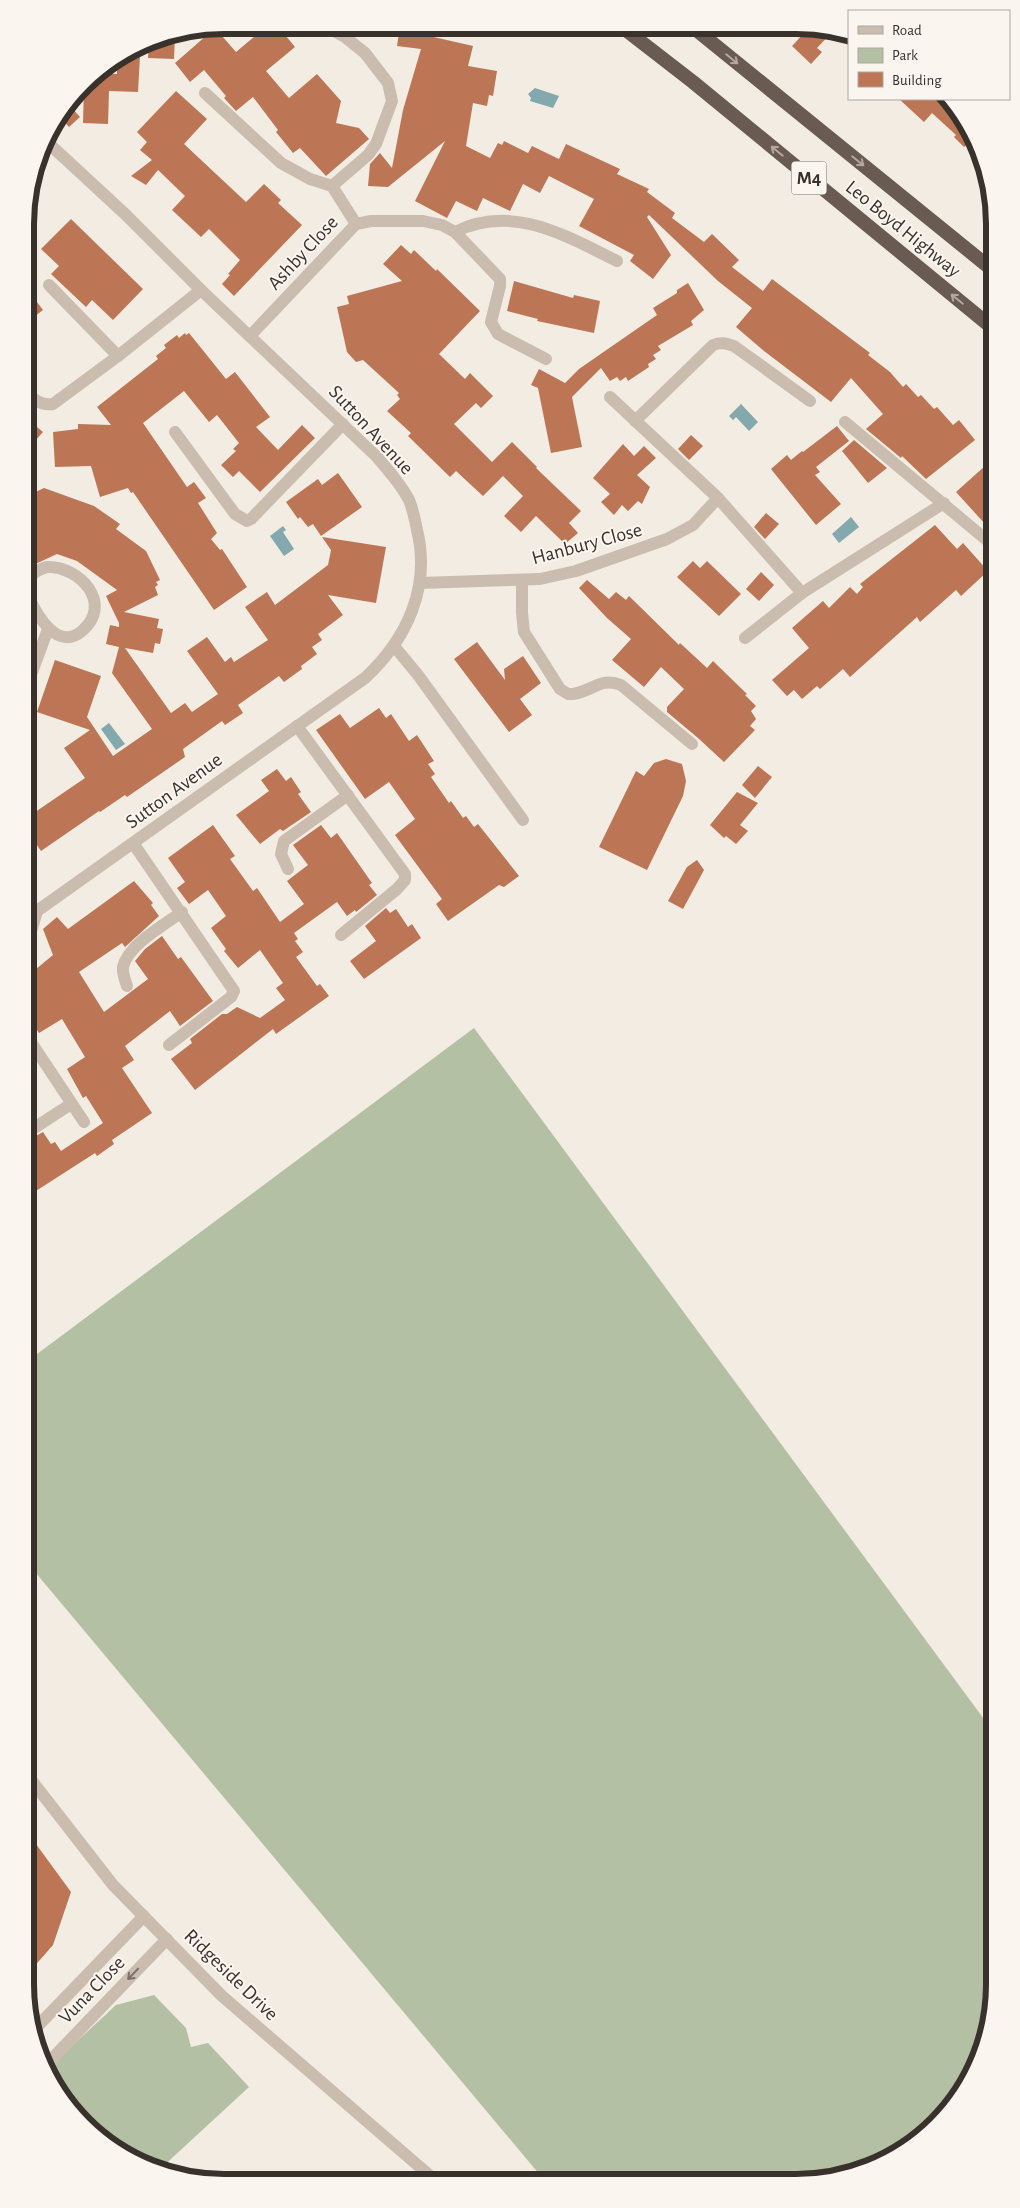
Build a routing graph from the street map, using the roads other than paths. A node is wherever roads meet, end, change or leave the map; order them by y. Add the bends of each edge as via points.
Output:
1 (340, 34) edge
2 (624, 34) edge
3 (630, 34) edge
4 (701, 34) edge
5 (693, 82) junction
6 (205, 93) dead end
7 (50, 146) edge
8 (332, 186) junction
9 (356, 224) junction
10 (455, 232) junction
11 (617, 261) dead end
12 (986, 265) edge
13 (49, 285) dead end
14 (201, 290) junction
15 (986, 323) edge
16 (250, 336) junction
17 (118, 356) junction
18 (546, 359) dead end
19 (610, 397) dead end
20 (34, 398) edge
21 (810, 401) dead end
22 (635, 421) junction
23 (845, 422) dead end
24 (343, 424) junction
25 (175, 432) dead end
26 (718, 498) junction
27 (944, 503) junction
28 (986, 539) edge
29 (34, 575) edge
30 (522, 580) junction
31 (420, 583) junction
32 (802, 593) junction
33 (34, 608) edge
34 (48, 629) junction
35 (745, 638) dead end
36 (394, 646) junction
37 (34, 667) edge
38 (297, 726) junction
39 (692, 744) dead end
40 (348, 795) junction
41 (523, 820) dead end
42 (133, 843) junction
43 (288, 869) dead end
44 (34, 908) edge
45 (37, 911) junction
46 (182, 912) junction
47 (34, 921) edge
48 (341, 935) dead end
49 (126, 986) dead end
50 (169, 1045) dead end
51 (34, 1047) edge
52 (72, 1104) junction
53 (84, 1122) dead end
54 (34, 1128) edge
55 (34, 1784) edge
56 (144, 1916) junction
57 (167, 1939) junction
58 (38, 2026) edge
59 (50, 2060) edge
60 (428, 2174) edge

1 - 8 street via 365,53 388,83 392,101 376,144
2 - 5 highway
3 - 5 highway, Leo Boyd Highway / M4
4 -> 12 highway, Leo Boyd Highway / M4
15 -> 5 highway, Leo Boyd Highway / M4
6 - 8 street via 281,163 310,180
7 - 14 street, Sutton Avenue
8 - 9 street
9 - 10 street, Ashby Close via 423,221
9 - 16 street, Ashby Close
10 - 11 street via 472,223 492,221 538,225
10 - 18 street, Ashby Close via 500,279 492,328
13 - 17 street
14 - 16 street, Sutton Avenue
14 - 17 street
16 - 24 street, Sutton Avenue
17 - 20 street via 53,404 46,405
19 - 22 street
21 - 22 street via 725,342 713,344
22 - 26 street
23 - 27 street
24 - 25 street via 247,521 235,514
24 - 31 street, Sutton Avenue via 394,476 409,500 420,538
26 - 30 street, Hanbury Close via 693,525 667,540 576,571
26 - 32 street
27 - 28 street
27 - 32 street
29 - 34 street via 47,567 72,572 94,597 89,624 75,635 65,637
30 - 31 street, Hanbury Close
30 - 39 street via 524,632 560,689 573,694 602,682 621,685
31 - 36 street, Sutton Avenue via 411,616
32 - 35 street
33 - 34 street
34 - 37 street
36 - 38 street, Sutton Avenue via 365,678
36 - 41 street
38 - 40 street
38 - 42 street, Sutton Avenue
40 - 43 street via 284,841 281,854
40 - 48 street via 404,869 406,878
42 - 45 street, Sutton Avenue
42 - 46 street
44 - 45 street
45 - 47 street
46 - 49 street via 134,947 123,966
46 - 50 street via 234,991 231,997
51 - 52 street
52 - 53 street
52 - 54 street
55 - 56 street, Ridgeside Drive via 113,1885
56 - 57 street, Ridgeside Drive
56 - 58 street, Vuna Close
57 -> 59 street, Vuna Close
57 - 60 street, Ridgeside Drive via 222,1996

